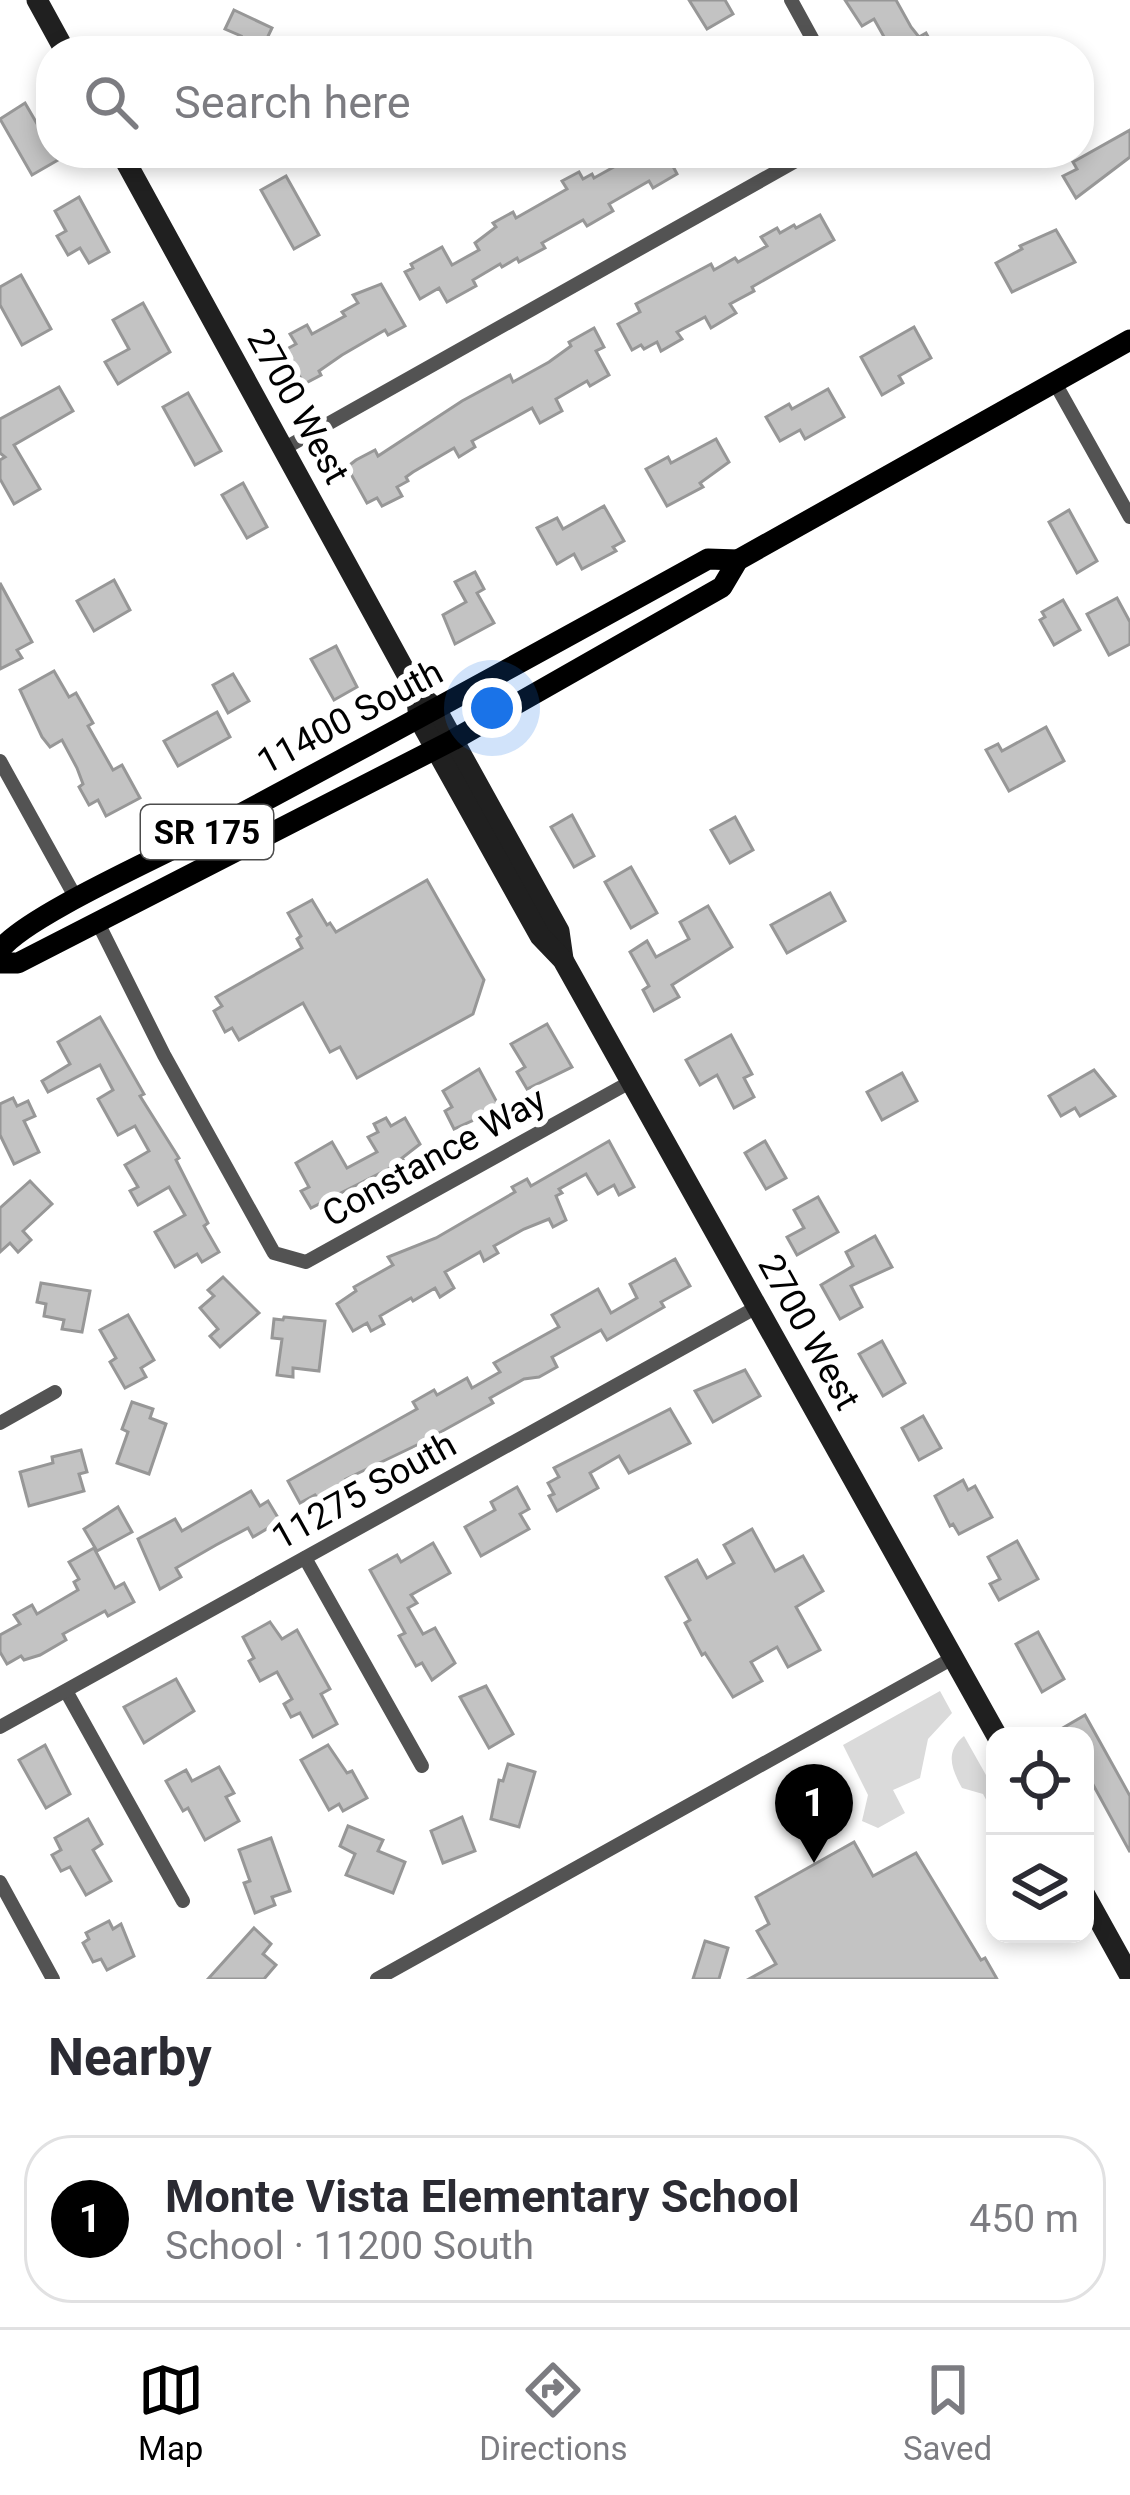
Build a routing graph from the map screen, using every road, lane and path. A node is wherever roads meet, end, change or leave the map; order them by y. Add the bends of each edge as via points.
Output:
1 (37, 0) edge
2 (791, 0) edge
3 (57, 36) edge
4 (811, 36) edge
5 (129, 168) edge
6 (783, 168) edge
7 (1130, 340) edge
8 (1055, 383) junction
9 (285, 448) junction
10 (1130, 517) edge
11 (738, 560) junction
12 (427, 714) junction
13 (445, 745) junction
14 (0, 761) edge
15 (77, 900) junction
16 (98, 923) junction
17 (0, 950) edge
18 (0, 962) edge
19 (632, 1082) junction
20 (757, 1307) junction
21 (55, 1392) dead end
22 (0, 1423) edge
23 (305, 1558) junction
24 (953, 1658) junction
25 (66, 1690) junction
26 (0, 1727) edge
27 (993, 1727) edge
28 (422, 1766) dead end
29 (0, 1882) edge
30 (183, 1900) dead end
31 (1094, 1911) edge
32 (1130, 1976) edge
33 (53, 1979) edge
34 (376, 1979) edge

1 - 3 main road
2 - 4 street
5 - 9 main road, 2700 West
6 - 9 street
7 - 8 main road, 11400 South / SR 175
8 - 10 street
8 - 11 main road, 11400 South / SR 175
9 - 12 main road, 2700 West
11 - 12 main road, 11400 South / SR 175 via 708,559
11 - 13 main road, 11400 South / SR 175 via 722,587
12 - 13 main road, 2700 West
12 - 15 main road, 11400 South / SR 175
13 - 16 main road, 11400 South / SR 175
13 - 19 main road, 2700 West via 540,937 563,960
14 - 15 street
15 - 17 main road, 11400 South / SR 175
16 - 18 main road, 11400 South / SR 175 via 18,963
16 - 19 street, Constance Way via 274,1253 306,1262
19 - 20 main road, 2700 West
20 - 23 street, 11275 South
20 - 24 main road, 2700 West
21 - 22 street
23 - 25 street, 11275 South
23 - 28 street
24 - 27 main road, 2700 West
24 - 34 street
25 - 26 street, 11275 South
25 - 30 street
29 - 33 street
31 - 32 main road

